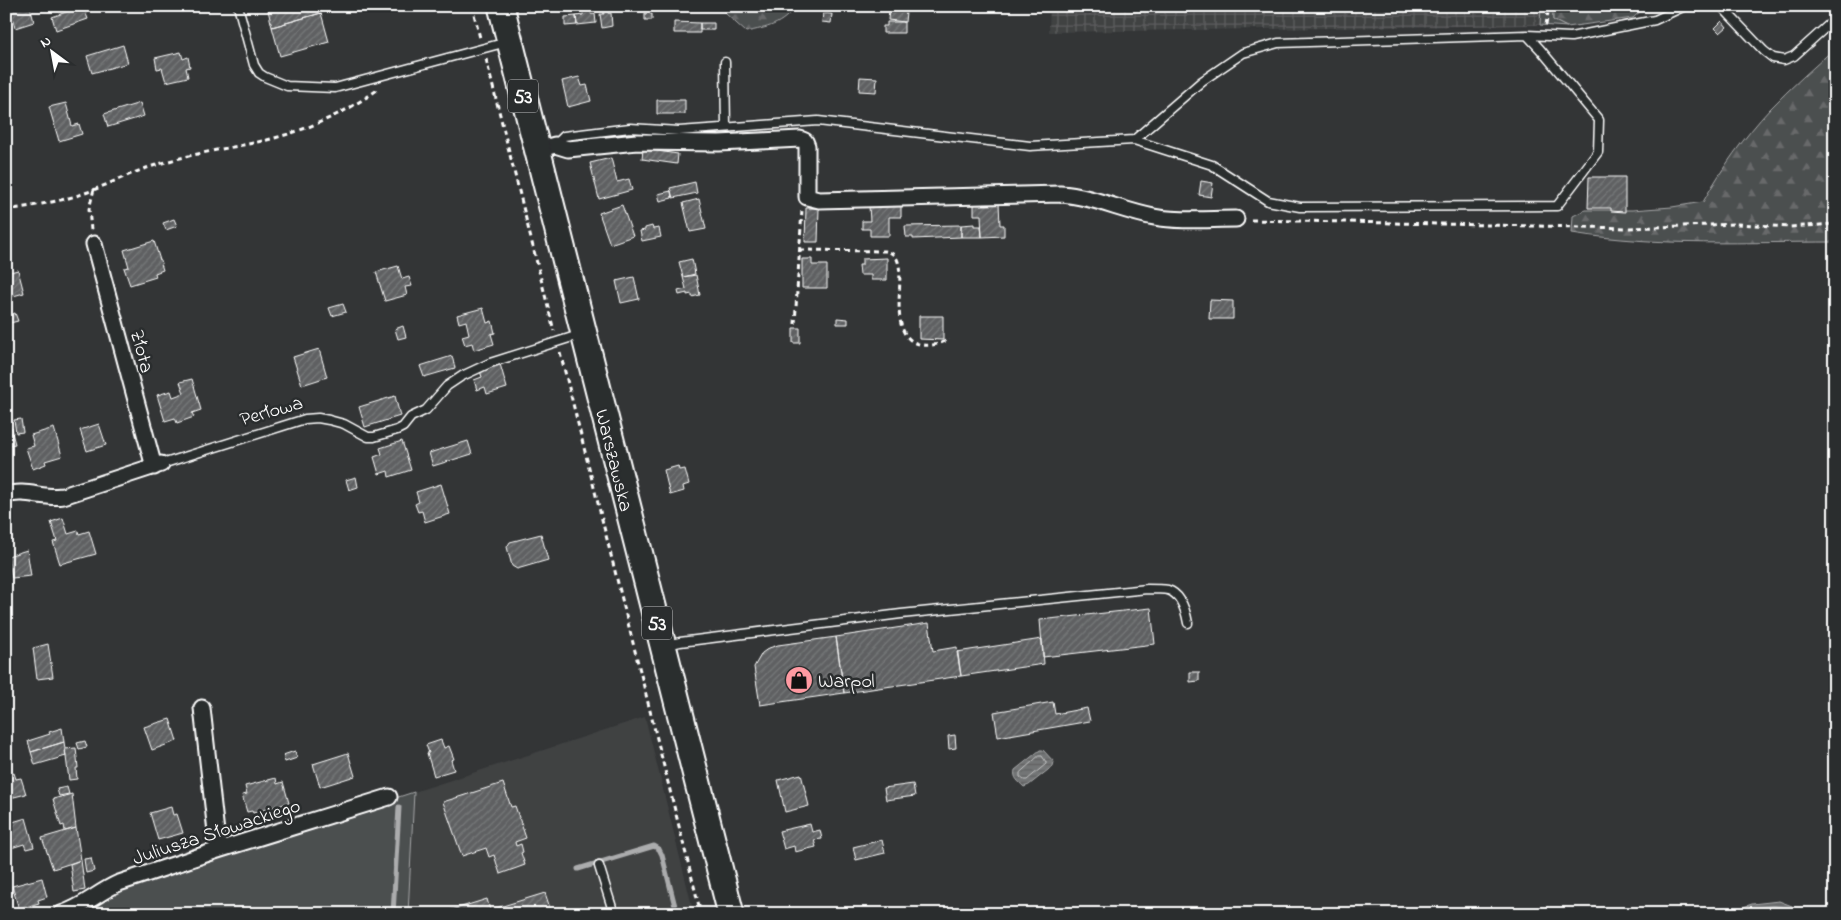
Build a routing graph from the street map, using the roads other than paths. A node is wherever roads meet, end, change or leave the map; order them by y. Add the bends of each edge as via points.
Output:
1 (238, 6) edge
2 (501, 6) edge
3 (1685, 6) edge
4 (1721, 6) edge
5 (1835, 19) edge
6 (1526, 35) junction
7 (510, 42) junction
8 (725, 62) dead end
9 (726, 127) junction
10 (1134, 140) junction
11 (546, 148) junction
12 (1236, 219) road end
13 (94, 244) road end
14 (583, 333) junction
15 (158, 466) junction
16 (6, 495) edge
17 (1188, 624) dead end
18 (662, 646) junction
19 (202, 708) dead end
20 (389, 797) dead end
21 (218, 850) junction
22 (599, 866) dead end
23 (61, 914) edge
24 (614, 914) edge
25 (730, 914) edge

1 - 7 lane via 258,73 287,86 335,88
2 - 7 main road, Warszawska / 53
3 - 6 lane via 1655,20 1571,36
4 - 5 lane via 1764,51 1773,58 1784,60 1794,56
6 - 10 lane via 1278,43 1243,53 1202,82
6 - 10 lane via 1599,120 1598,152 1557,206 1300,208 1268,201 1212,165
7 - 11 main road, Warszawska / 53
8 - 9 lane
9 - 10 lane via 818,121 1030,146
9 - 11 lane via 679,131 630,128 564,136
11 - 12 street via 638,142 800,139 807,146 807,197 819,200 1060,194 1083,197 1154,217
11 - 14 main road, Warszawska / 53
13 - 15 street, Złota
14 - 15 lane, Perłowa via 490,363 462,376 403,427 382,435 368,437 344,424 318,418 305,419
14 - 18 main road, Warszawska / 53
15 - 16 street, Perłowa via 62,496 49,498 27,492
17 - 18 lane via 1181,601 1169,590 1147,589 901,614
18 - 25 main road, Warszawska / 53
19 - 21 street
20 - 21 street, Juliusza Słowackiego
21 - 23 street, Juliusza Słowackiego via 108,888 82,906
22 - 24 lane

